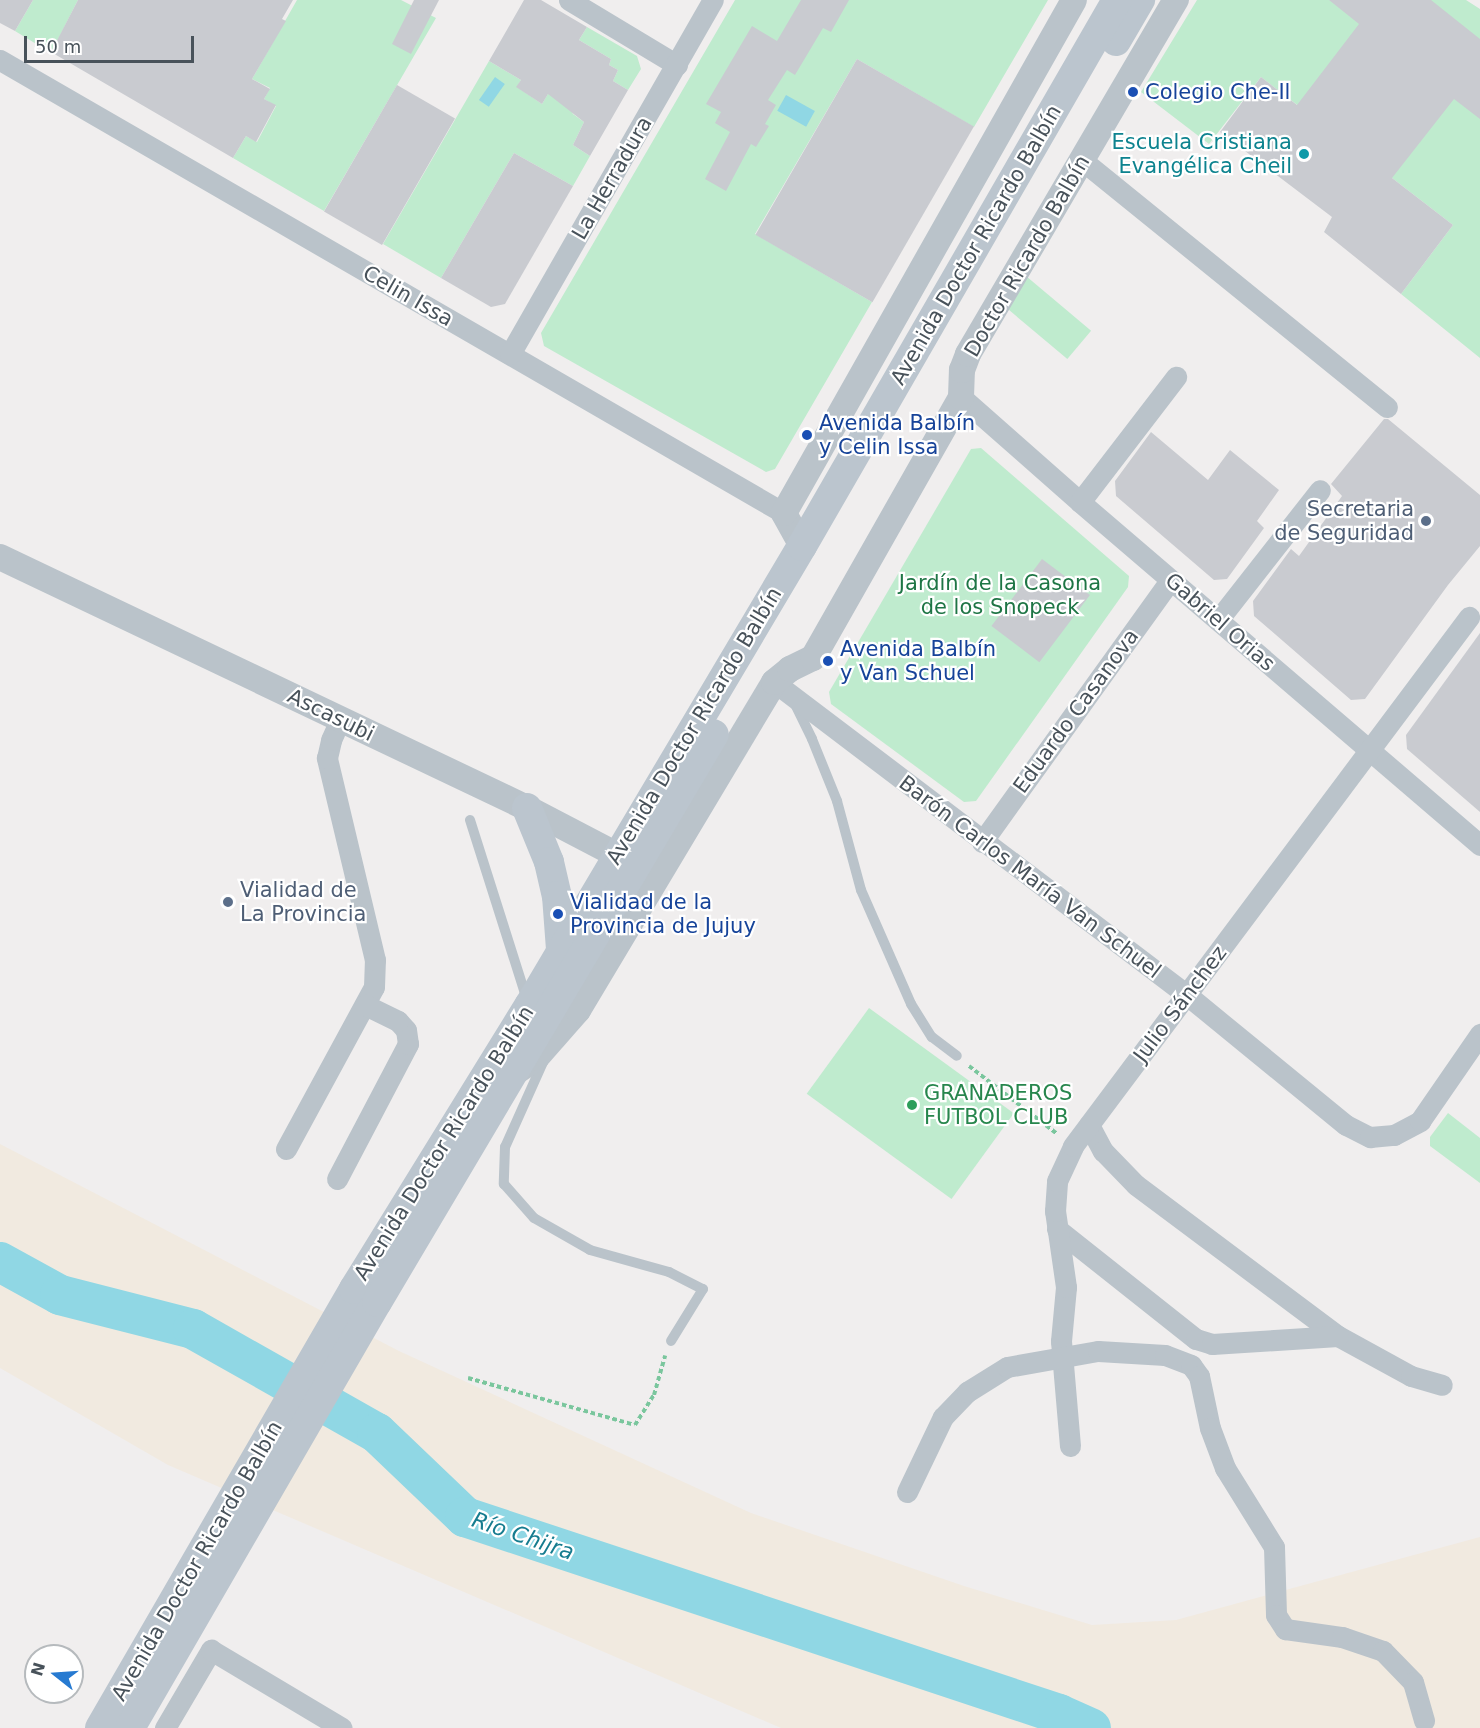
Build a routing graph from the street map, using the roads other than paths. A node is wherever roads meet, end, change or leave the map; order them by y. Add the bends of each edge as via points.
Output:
1 (569, 0) edge
2 (713, 0) edge
3 (1074, 0) edge
4 (1117, 0) edge
5 (1140, 0) edge
6 (1176, 0) edge
7 (0, 60) edge
8 (677, 65) junction
9 (1083, 161) junction
10 (510, 354) junction
11 (1176, 377) dead end
12 (961, 397) junction
13 (1387, 407) dead end
14 (1320, 490) dead end
15 (1080, 502) junction
16 (784, 513) junction
17 (802, 546) junction
18 (0, 557) edge
19 (1170, 580) junction
20 (1469, 617) dead end
21 (1218, 620) junction
22 (782, 688) junction
23 (340, 720) junction
24 (1368, 750) junction
25 (527, 808) junction
26 (470, 820) dead end
27 (982, 842) junction
28 (1480, 845) edge
29 (638, 866) junction
30 (561, 949) junction
31 (1187, 995) junction
32 (365, 1005) junction
33 (529, 1006) junction
34 (1480, 1034) edge
35 (551, 1043) junction
36 (957, 1056) road end
37 (511, 1075) junction
38 (1089, 1125) junction
39 (286, 1149) dead end
40 (337, 1179) dead end
41 (1057, 1229) junction
42 (365, 1296) junction
43 (1338, 1336) junction
44 (1196, 1338) junction
45 (671, 1341) road end
46 (1061, 1357) junction
47 (1191, 1365) junction
48 (1442, 1385) dead end
49 (1070, 1446) dead end
50 (907, 1492) dead end
51 (176, 1624) junction
52 (1424, 1720) dead end
53 (100, 1728) edge
54 (130, 1728) edge
55 (165, 1728) edge
56 (342, 1728) edge

1 - 8 street
2 - 8 street, La Herradura
3 - 16 street
4 - 17 main road, Avenida Doctor Ricardo Balbín
5 - 29 main road, Avenida Doctor Ricardo Balbín
6 - 9 street, Doctor Ricardo Balbín
7 - 10 street, Celin Issa
8 - 10 street, La Herradura
9 - 12 street, Doctor Ricardo Balbín via 968,354 962,370
9 - 13 street
10 - 16 street, Celin Issa
11 - 15 street
12 - 15 street, Gabriel Orias
12 - 22 street, Doctor Ricardo Balbín via 813,658 790,669
14 - 21 street
15 - 19 street, Gabriel Orias
16 - 17 street
17 - 29 main road, Avenida Doctor Ricardo Balbín
18 - 23 street, Ascasubi
19 - 21 street, Gabriel Orias
19 - 27 street, Eduardo Casanova
20 - 24 street, Julio Sánchez
21 - 24 street, Gabriel Orias
22 - 27 street, Barón Carlos María Van Schuel
22 - 29 street, Doctor Ricardo Balbín
22 - 36 lane via 812,739 837,801 861,890 911,1004 932,1037
23 - 25 street, Ascasubi
23 - 32 street via 327,758 375,960 374,987
24 - 28 street, Gabriel Orias
24 - 31 street, Julio Sánchez
25 - 29 street, Ascasubi
25 - 30 main road via 549,862 557,896
26 - 33 lane
27 - 31 street, Barón Carlos María Van Schuel
29 - 30 main road, Avenida Doctor Ricardo Balbín
29 - 35 street, Doctor Ricardo Balbín via 578,1010
29 - 37 main road, Avenida Doctor Ricardo Balbín
30 - 33 main road, Avenida Doctor Ricardo Balbín
31 - 34 street, Barón Carlos María Van Schuel via 1346,1125 1370,1137 1394,1135 1420,1121
31 - 38 street, Julio Sánchez
32 - 39 street
32 - 40 street via 398,1021 406,1030 408,1044
33 - 42 main road, Avenida Doctor Ricardo Balbín
35 - 37 street, Doctor Ricardo Balbín
35 - 45 lane via 505,1147 504,1184 534,1218 590,1250 669,1272 703,1289
37 - 42 main road, Avenida Doctor Ricardo Balbín
38 - 41 street, Julio Sánchez via 1073,1146 1057,1181
38 - 43 street via 1103,1151 1136,1185
41 - 44 street
41 - 46 street, Julio Sánchez via 1066,1287
42 - 51 main road, Avenida Doctor Ricardo Balbín
43 - 44 street via 1212,1344
43 - 48 street via 1411,1376
44 - 47 street
46 - 47 street via 1098,1351 1165,1355
46 - 49 street, Julio Sánchez
46 - 50 street via 1007,1367 967,1392 943,1417
47 - 52 street via 1199,1376 1210,1428 1225,1468 1274,1547 1276,1615 1285,1629 1342,1637 1383,1651 1413,1682
51 - 53 main road, Avenida Doctor Ricardo Balbín
51 - 54 main road, Avenida Doctor Ricardo Balbín
55 - 56 street via 211,1650

